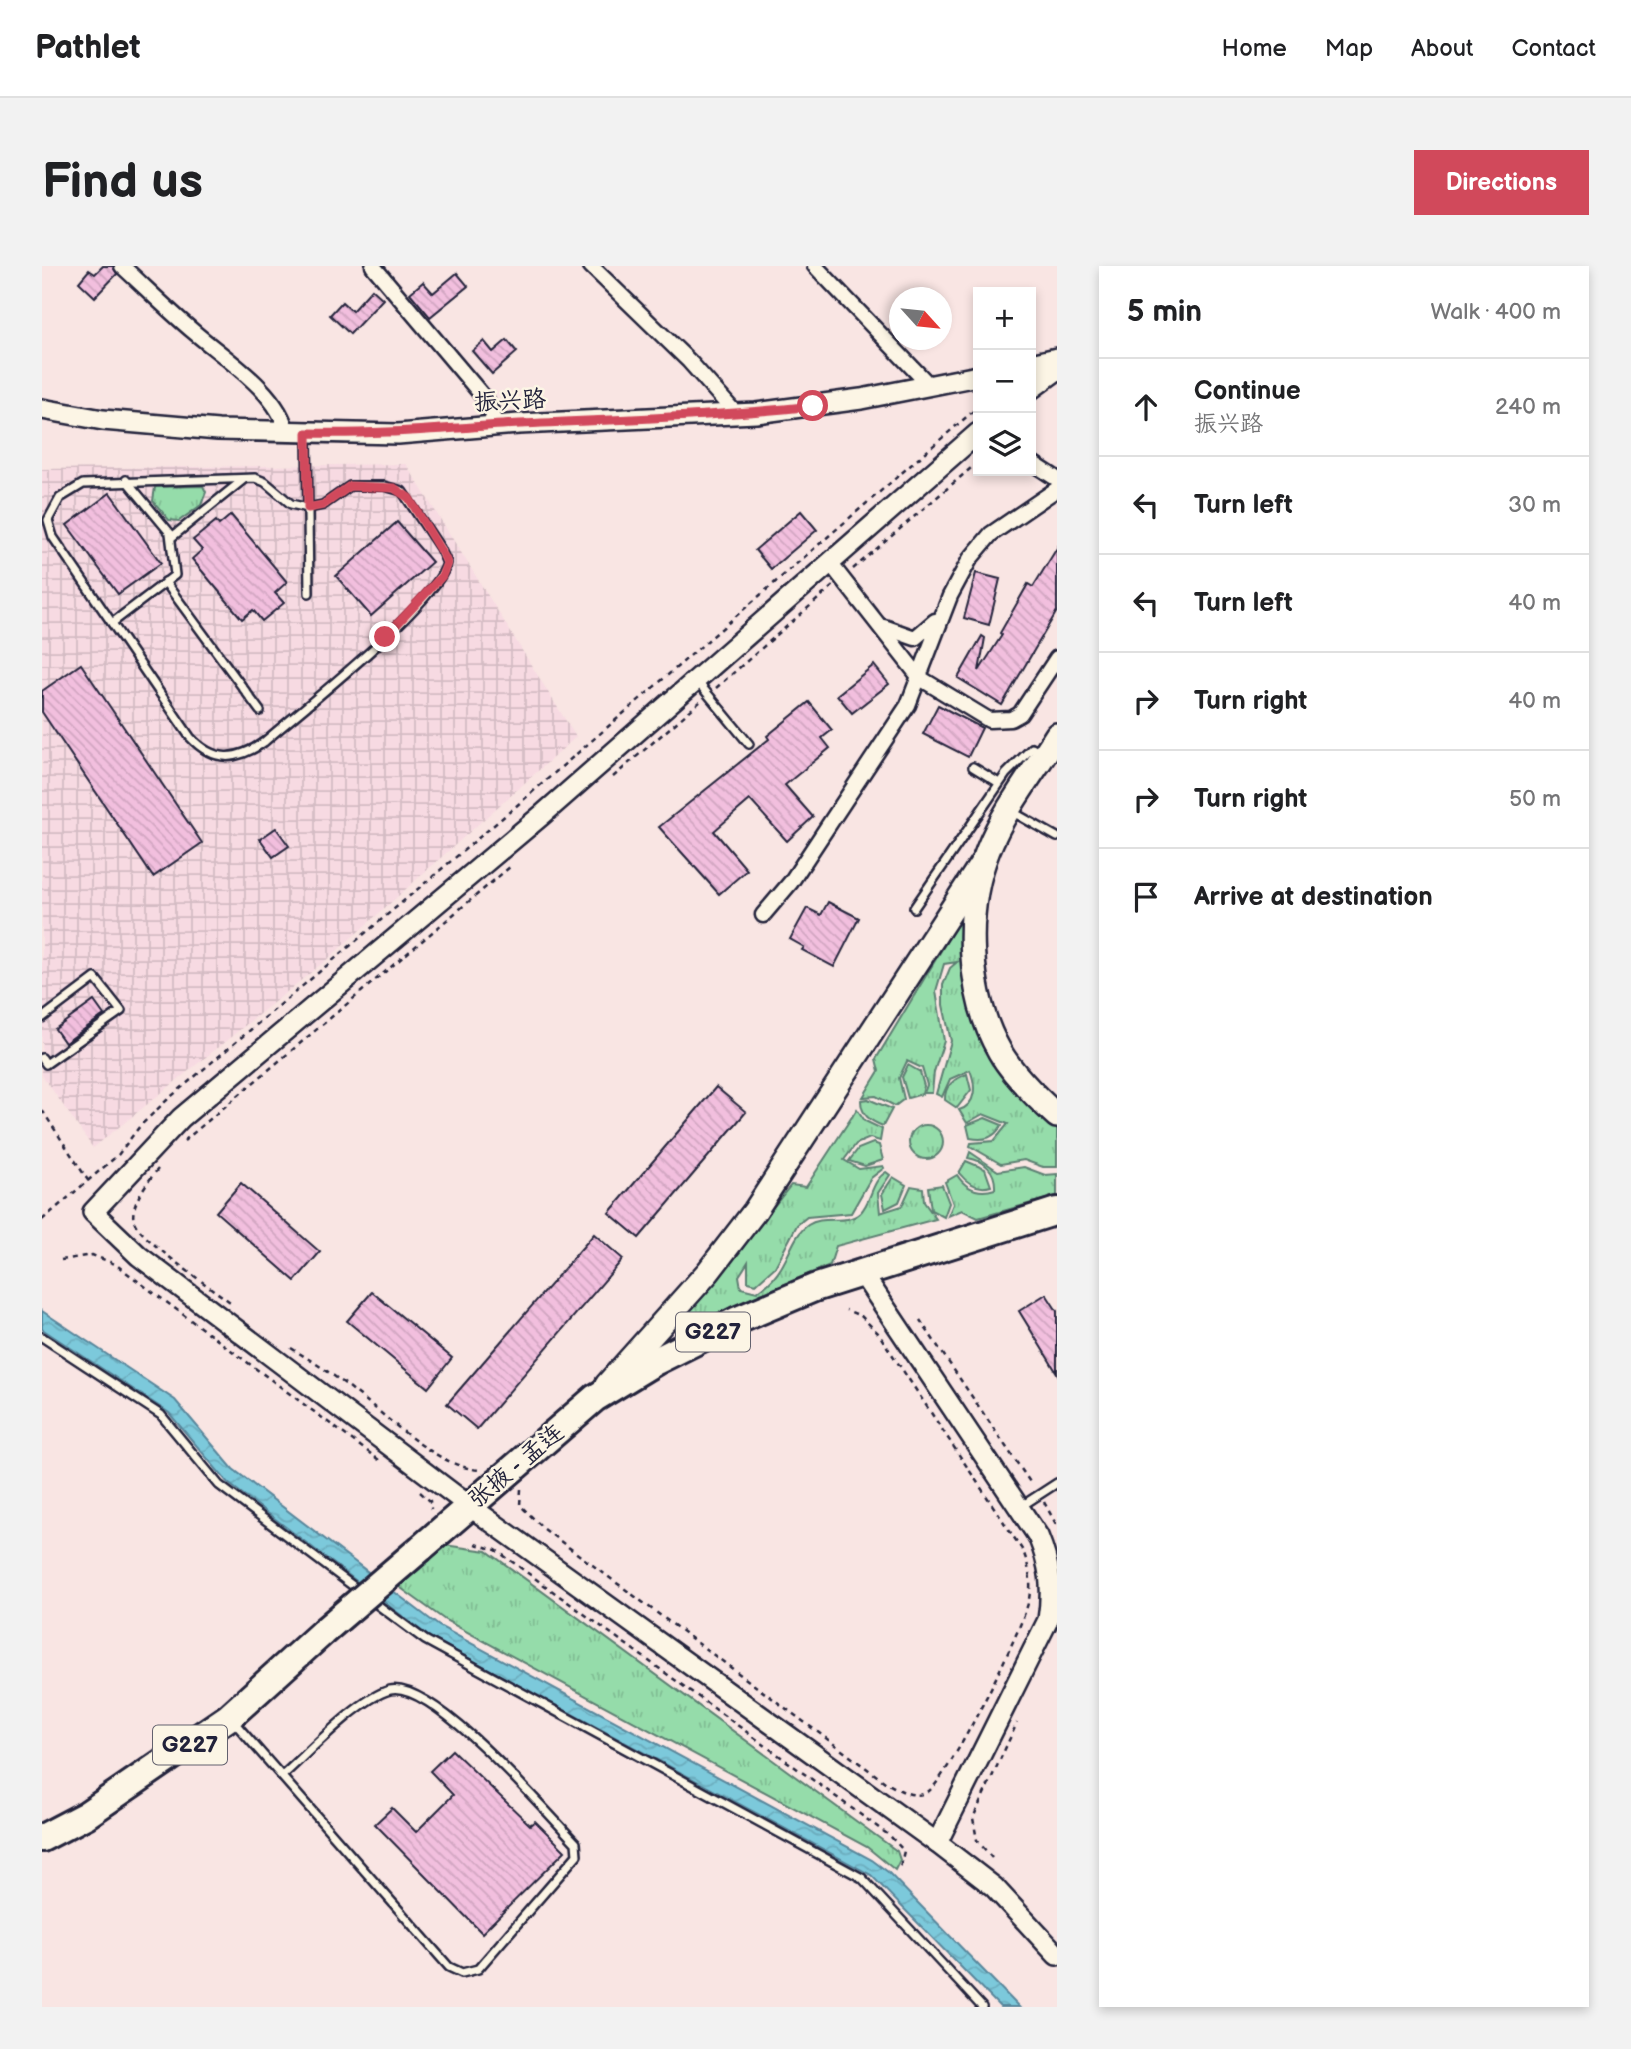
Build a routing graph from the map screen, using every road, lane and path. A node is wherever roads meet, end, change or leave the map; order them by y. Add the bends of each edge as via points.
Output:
1 (122, 266) edge
2 (373, 266) edge
3 (591, 266) edge
4 (815, 266) edge
5 (1057, 358) edge
6 (1036, 363) edge
7 (1057, 370) edge
8 (973, 377) edge
9 (929, 385) junction
10 (1036, 385) edge
11 (42, 409) edge
12 (973, 411) edge
13 (737, 415) junction
14 (497, 426) junction
15 (287, 433) junction
16 (307, 433) junction
17 (973, 437) edge
18 (1036, 465) edge
19 (973, 466) edge
20 (244, 479) junction
21 (1057, 479) edge
22 (126, 481) junction
23 (1057, 489) edge
24 (308, 508) junction
25 (172, 537) junction
26 (830, 563) junction
27 (853, 569) dead end
28 (166, 582) junction
29 (836, 584) dead end
30 (309, 593) dead end
31 (943, 612) junction
32 (112, 623) junction
33 (880, 625) junction
34 (1057, 658) edge
35 (920, 678) junction
36 (702, 688) junction
37 (260, 711) dead end
38 (1057, 735) edge
39 (749, 744) dead end
40 (1044, 755) junction
41 (973, 768) dead end
42 (606, 783) dead end
43 (999, 783) junction
44 (1010, 810) junction
45 (1057, 837) edge
46 (984, 860) junction
47 (511, 866) dead end
48 (914, 908) dead end
49 (763, 915) dead end
50 (42, 1018) edge
51 (42, 1058) edge
52 (42, 1110) edge
53 (1057, 1116) edge
54 (179, 1146) dead end
55 (165, 1161) dead end
56 (89, 1182) junction
57 (1057, 1212) edge
58 (42, 1220) edge
59 (61, 1260) dead end
60 (862, 1273) junction
61 (233, 1305) dead end
62 (846, 1310) dead end
63 (920, 1320) dead end
64 (42, 1336) edge
65 (285, 1345) dead end
66 (595, 1398) junction
67 (387, 1466) dead end
68 (486, 1470) dead end
69 (1057, 1483) edge
70 (522, 1486) dead end
71 (418, 1489) dead end
72 (1039, 1495) junction
73 (468, 1505) junction
74 (1019, 1508) junction
75 (431, 1509) dead end
76 (1057, 1526) edge
77 (475, 1544) dead end
78 (1022, 1713) dead end
79 (229, 1717) junction
80 (282, 1776) junction
81 (42, 1838) edge
82 (937, 1843) junction
83 (992, 1858) dead end
84 (900, 1868) dead end
85 (1057, 1955) edge
86 (982, 2007) edge

1 - 15 street via 246,375 282,416
2 - 14 street via 487,401
3 - 13 street via 689,361
4 - 9 street
5 - 6 street
7 - 10 street
8 - 9 street, 振兴路
9 - 13 street, 振兴路 via 842,403
11 - 15 street, 振兴路 via 103,420
12 - 56 path via 167,1100
13 - 14 street, 振兴路
14 - 16 street, 振兴路 via 398,434
15 - 16 street, 振兴路
16 - 24 lane
17 - 26 street
18 - 21 street
19 - 27 path
20 - 22 lane
20 - 24 lane via 260,480 292,505
20 - 25 lane
22 - 25 lane
22 - 32 lane via 76,486 60,498 48,520 53,537
23 - 31 street via 979,546
24 - 30 lane
24 - 32 lane via 323,505 350,486 402,491 447,563 395,628 245,755 223,757 198,746
25 - 28 lane via 175,575
26 - 33 street
26 - 36 street
28 - 32 lane
28 - 37 lane
29 - 36 path
31 - 33 street via 915,638
31 - 35 street
33 - 35 street
34 - 35 street via 1025,708 1003,720 989,720
35 - 49 street via 908,705 807,859
36 - 39 lane
36 - 42 path
36 - 73 street via 542,815 181,1118 93,1212 139,1256
38 - 40 main road
40 - 43 lane via 1032,748
40 - 44 main road
41 - 43 lane
43 - 48 lane
44 - 45 lane
44 - 46 main road
46 - 53 main road via 974,930 977,986 984,1012 1001,1053
46 - 66 main road via 755,1211 708,1272
47 - 54 path
50 - 51 lane via 95,978 121,1011 46,1064
52 - 56 path
55 - 61 path via 139,1200 134,1221 150,1240
56 - 58 path
57 - 60 highway, 张掖 - 孟连 / G227
59 - 67 path via 92,1255 115,1264
60 - 66 highway, 张掖 - 孟连 / G227 via 738,1320
60 - 74 street
62 - 70 path via 861,1316 878,1333 1023,1551 1030,1575 1021,1627 952,1760 929,1792 909,1793 885,1782 544,1530 520,1505
63 - 72 path
64 - 86 lane via 161,1415 219,1485 425,1640 862,1878
65 - 68 path via 442,1458 465,1468
66 - 73 highway, 张掖 - 孟连 / G227
69 - 72 lane
71 - 75 path
72 - 74 lane
72 - 76 path
73 - 79 highway, 张掖 - 孟连 / G227, bridge
73 - 82 street
74 - 82 street via 1048,1561 1052,1590 1048,1620
77 - 84 path via 496,1550 890,1836 904,1851
78 - 83 path via 973,1818 977,1840
79 - 80 lane
79 - 81 highway, 张掖 - 孟连 / G227 via 86,1815
80 - 80 lane via 449,1967 462,1973 478,1969 577,1855 576,1843 465,1727 411,1693 393,1689 371,1697
82 - 85 street via 994,1887

